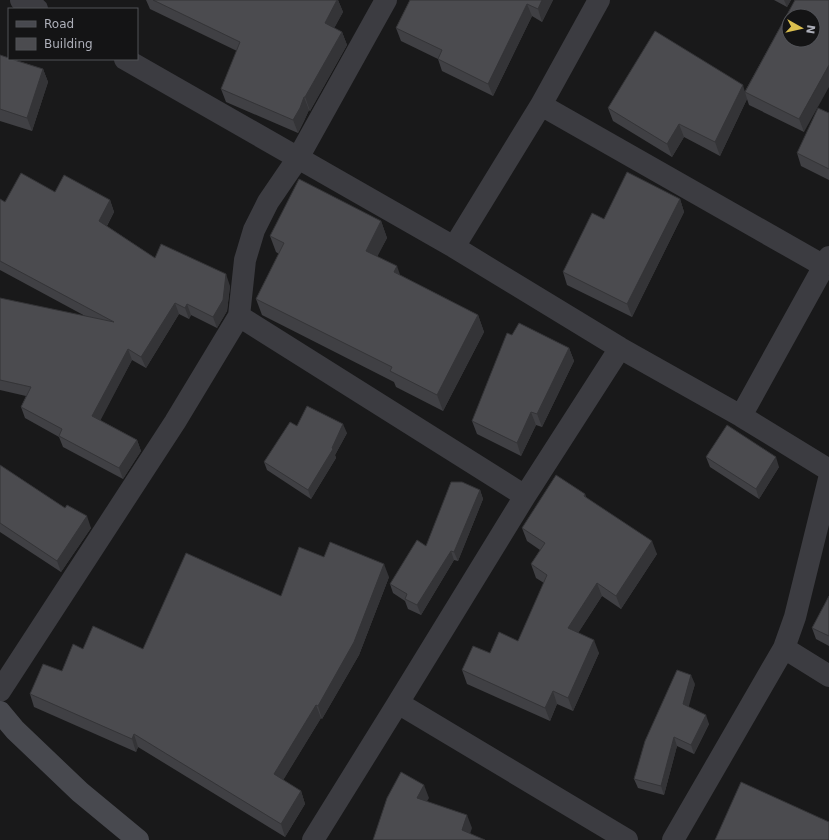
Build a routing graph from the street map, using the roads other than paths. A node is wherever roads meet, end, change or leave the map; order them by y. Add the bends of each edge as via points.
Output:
1 (21, 0) edge
2 (599, 0) edge
3 (378, 3) edge
4 (35, 8) edge
5 (127, 60) edge
6 (540, 105) junction
7 (298, 158) junction
8 (454, 247) junction
9 (827, 261) edge
10 (239, 316) junction
11 (620, 348) junction
12 (741, 416) junction
13 (829, 470) edge
14 (829, 479) edge
15 (525, 496) junction
16 (784, 648) junction
17 (829, 676) edge
18 (0, 692) edge
19 (398, 703) junction
20 (0, 712) edge
21 (138, 840) edge
22 (313, 840) edge
23 (627, 840) edge
24 (673, 840) edge

1 - 4 street
2 - 6 street
3 - 7 street
5 - 7 street
6 - 8 street
6 - 9 street
7 - 8 street
7 - 10 street via 268,202 254,230 245,260
8 - 11 street
9 - 12 street
10 - 15 street
10 - 18 street via 171,428
11 - 12 street
11 - 15 street
12 - 13 street
14 - 16 street via 795,617
15 - 19 street
16 - 17 street
16 - 24 street
19 - 22 street
19 - 23 street
20 - 21 street via 15,730 80,792

